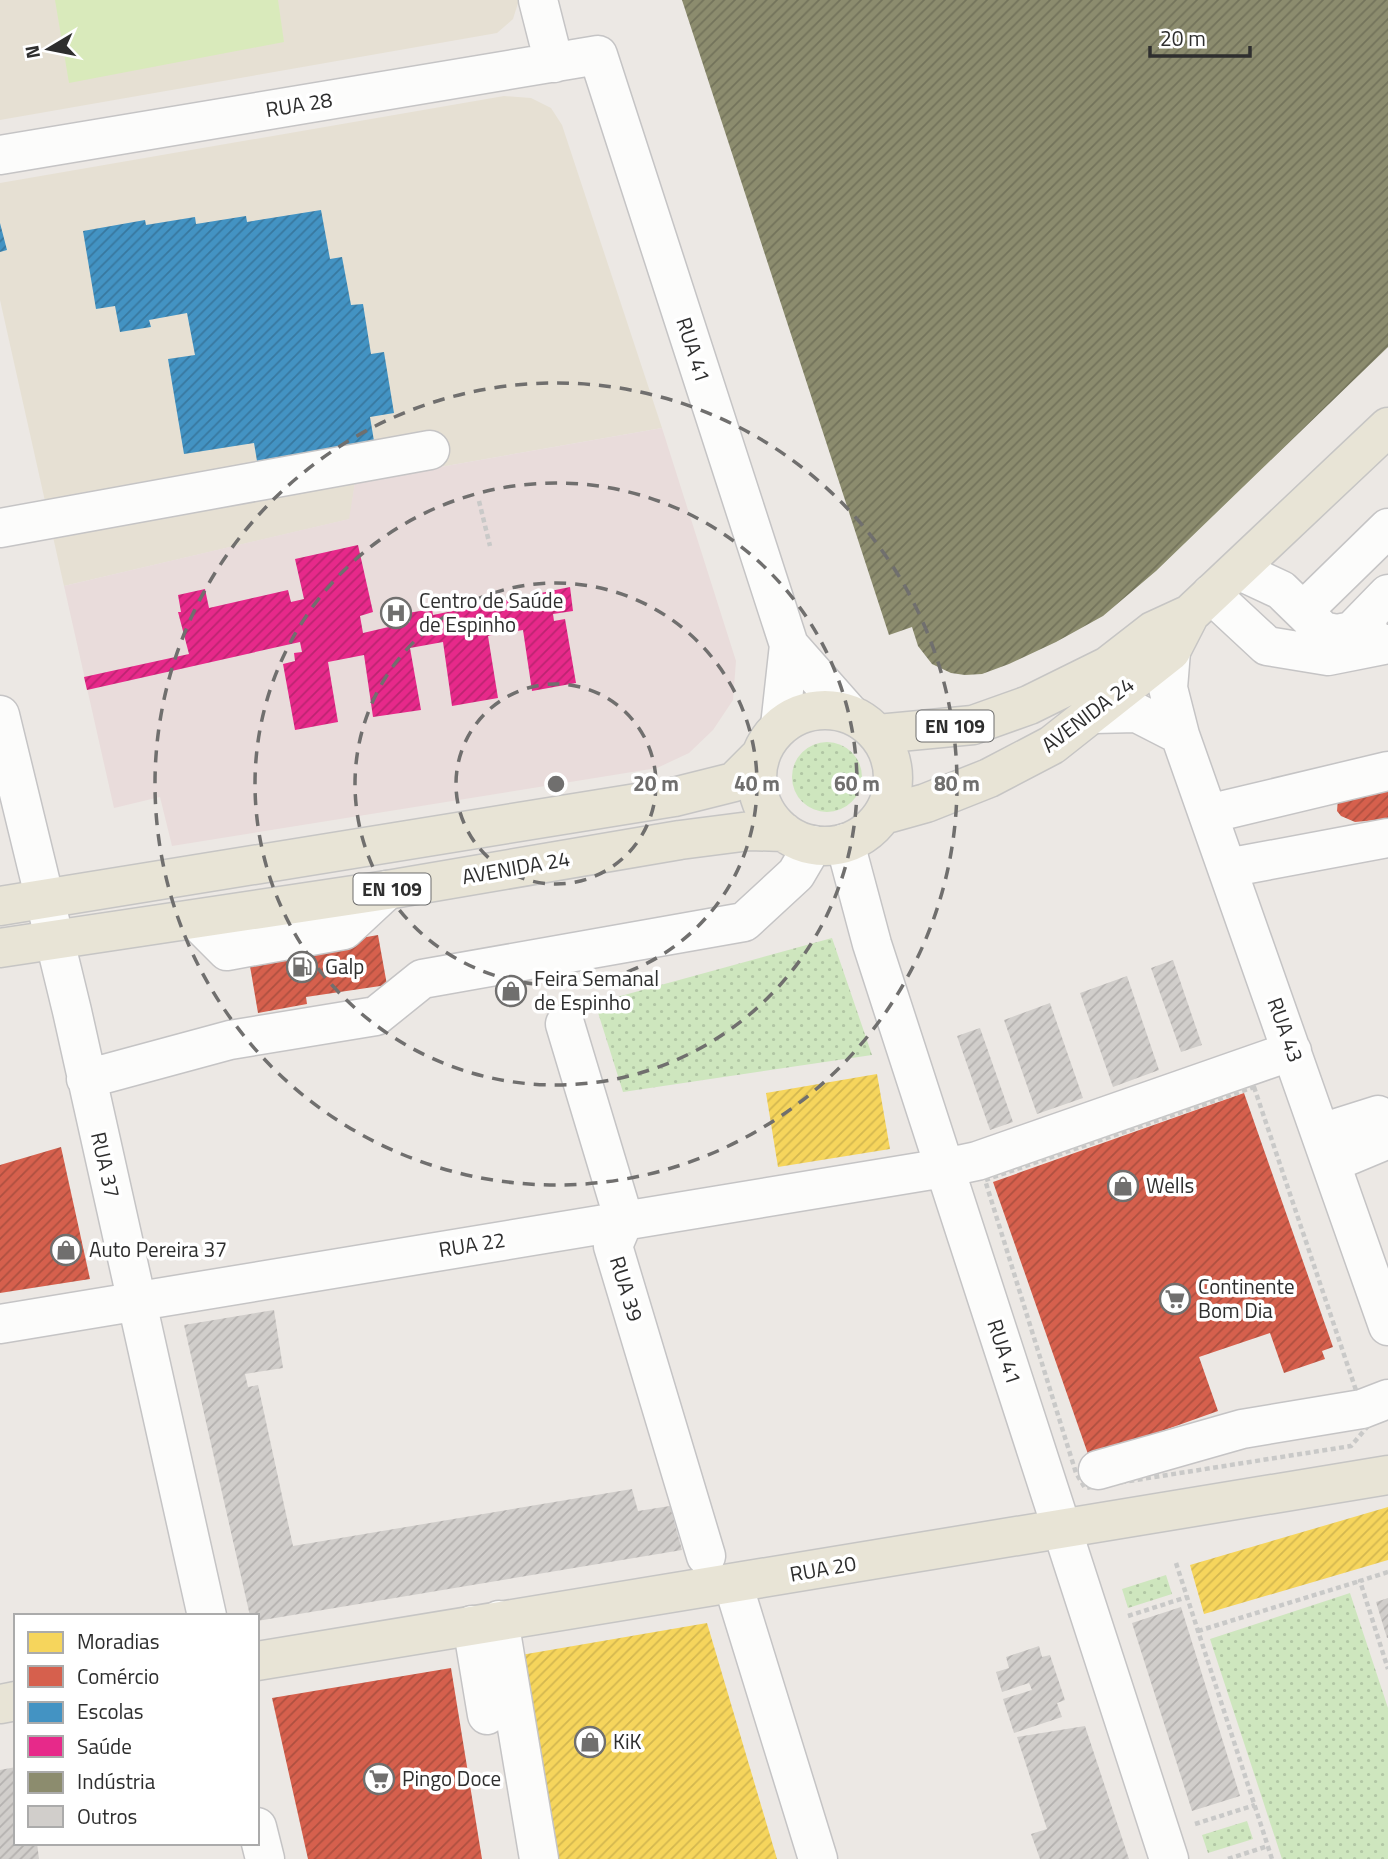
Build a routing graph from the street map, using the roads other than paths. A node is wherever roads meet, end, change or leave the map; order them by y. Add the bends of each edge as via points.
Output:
1 (538, 0) edge
2 (598, 55) joint
3 (554, 63) junction
4 (0, 155) edge
5 (1388, 427) edge
6 (430, 450) dead end
7 (0, 528) edge
8 (1388, 528) edge
9 (1213, 593) junction
10 (1388, 594) edge
11 (1303, 611) junction
12 (1388, 625) edge
13 (1351, 632) junction
14 (789, 645) junction
15 (1388, 645) edge
16 (1171, 651) junction
17 (1093, 714) junction
18 (0, 715) edge
19 (863, 723) junction
20 (1180, 735) junction
21 (770, 741) junction
22 (1388, 771) edge
23 (1325, 785) junction
24 (1208, 814) junction
25 (883, 815) junction
26 (1388, 838) edge
27 (814, 840) junction
28 (1338, 846) junction
29 (1227, 868) junction
30 (44, 898) junction
31 (0, 906) edge
32 (55, 940) junction
33 (0, 948) edge
34 (565, 1024) dead end
35 (1292, 1051) junction
36 (86, 1079) junction
37 (1388, 1120) edge
38 (1388, 1137) edge
39 (1326, 1148) junction
40 (944, 1168) junction
41 (618, 1233) junction
42 (135, 1301) junction
43 (1387, 1319) edge
44 (0, 1324) edge
45 (1375, 1404) edge
46 (1098, 1470) dead end
47 (1388, 1475) edge
48 (1060, 1529) junction
49 (706, 1556) dead end
50 (733, 1584) junction
51 (207, 1614) edge
52 (486, 1623) junction
53 (259, 1661) edge
54 (487, 1715) dead end
55 (259, 1835) edge
56 (265, 1859) edge
57 (539, 1859) edge
58 (818, 1859) edge
59 (1169, 1859) edge

1 - 3 street
2 - 3 street, RUA 28
2 - 14 street, RUA 41
3 - 4 street, RUA 28
5 - 9 main road
6 - 7 street
8 - 11 street
9 - 11 street via 1281,590
9 - 15 street via 1267,646 1328,656
9 - 16 main road
9 - 19 main road, AVENIDA 24 / EN 109 via 1108,666 1029,705 973,725
10 - 13 street
11 - 13 street via 1323,631
12 - 13 street
14 - 19 street, RUA 41
14 - 21 street, RUA 41
16 - 17 main road, AVENIDA 24 / EN 109
16 - 20 street, RUA 43 via 1168,688
17 - 20 street via 1137,713
17 - 25 main road, AVENIDA 24 / EN 109 via 1052,745 989,778
18 - 30 street, RUA 37
19 - 21 main road, AVENIDA 24 / EN 109 via 831,709 811,710 796,716
19 - 25 main road, EN 109 via 887,749 893,767 893,785
20 - 24 street, RUA 43
21 - 27 main road via 757,774 764,807 772,821
21 - 30 main road, AVENIDA 24 / EN 109 via 734,782 674,797
22 - 23 street
23 - 24 street
23 - 28 street
24 - 29 street, RUA 43
25 - 27 main road, AVENIDA 24 / EN 109 via 859,837
26 - 28 street
27 - 32 main road, AVENIDA 24 / EN 109 via 750,831 680,840
27 - 36 street via 796,874 744,922 422,979 376,1016 230,1041
27 - 40 street, RUA 41 via 872,944
28 - 29 street
29 - 35 street, RUA 43
30 - 31 main road, AVENIDA 24 / EN 109
30 - 32 street, RUA 37
32 - 33 main road, AVENIDA 24 / EN 109
32 - 36 street, RUA 37
34 - 41 street, RUA 39
35 - 39 street, RUA 43
35 - 40 street, RUA 22 via 978,1161
36 - 42 street, RUA 37
37 - 39 street via 1378,1115
38 - 39 street
39 - 43 street, RUA 43
40 - 41 street, RUA 22
40 - 48 street, RUA 41
41 - 42 street, RUA 22
41 - 49 street, RUA 39
42 - 44 street, RUA 22
42 - 51 street, RUA 37
45 - 46 street via 1242,1429
47 - 48 main road, RUA 20
48 - 50 main road, RUA 20
48 - 59 street, RUA 41
50 - 52 main road, RUA 20
50 - 58 street
52 - 53 main road, RUA 20
52 - 54 street
52 - 57 street
55 - 56 street

